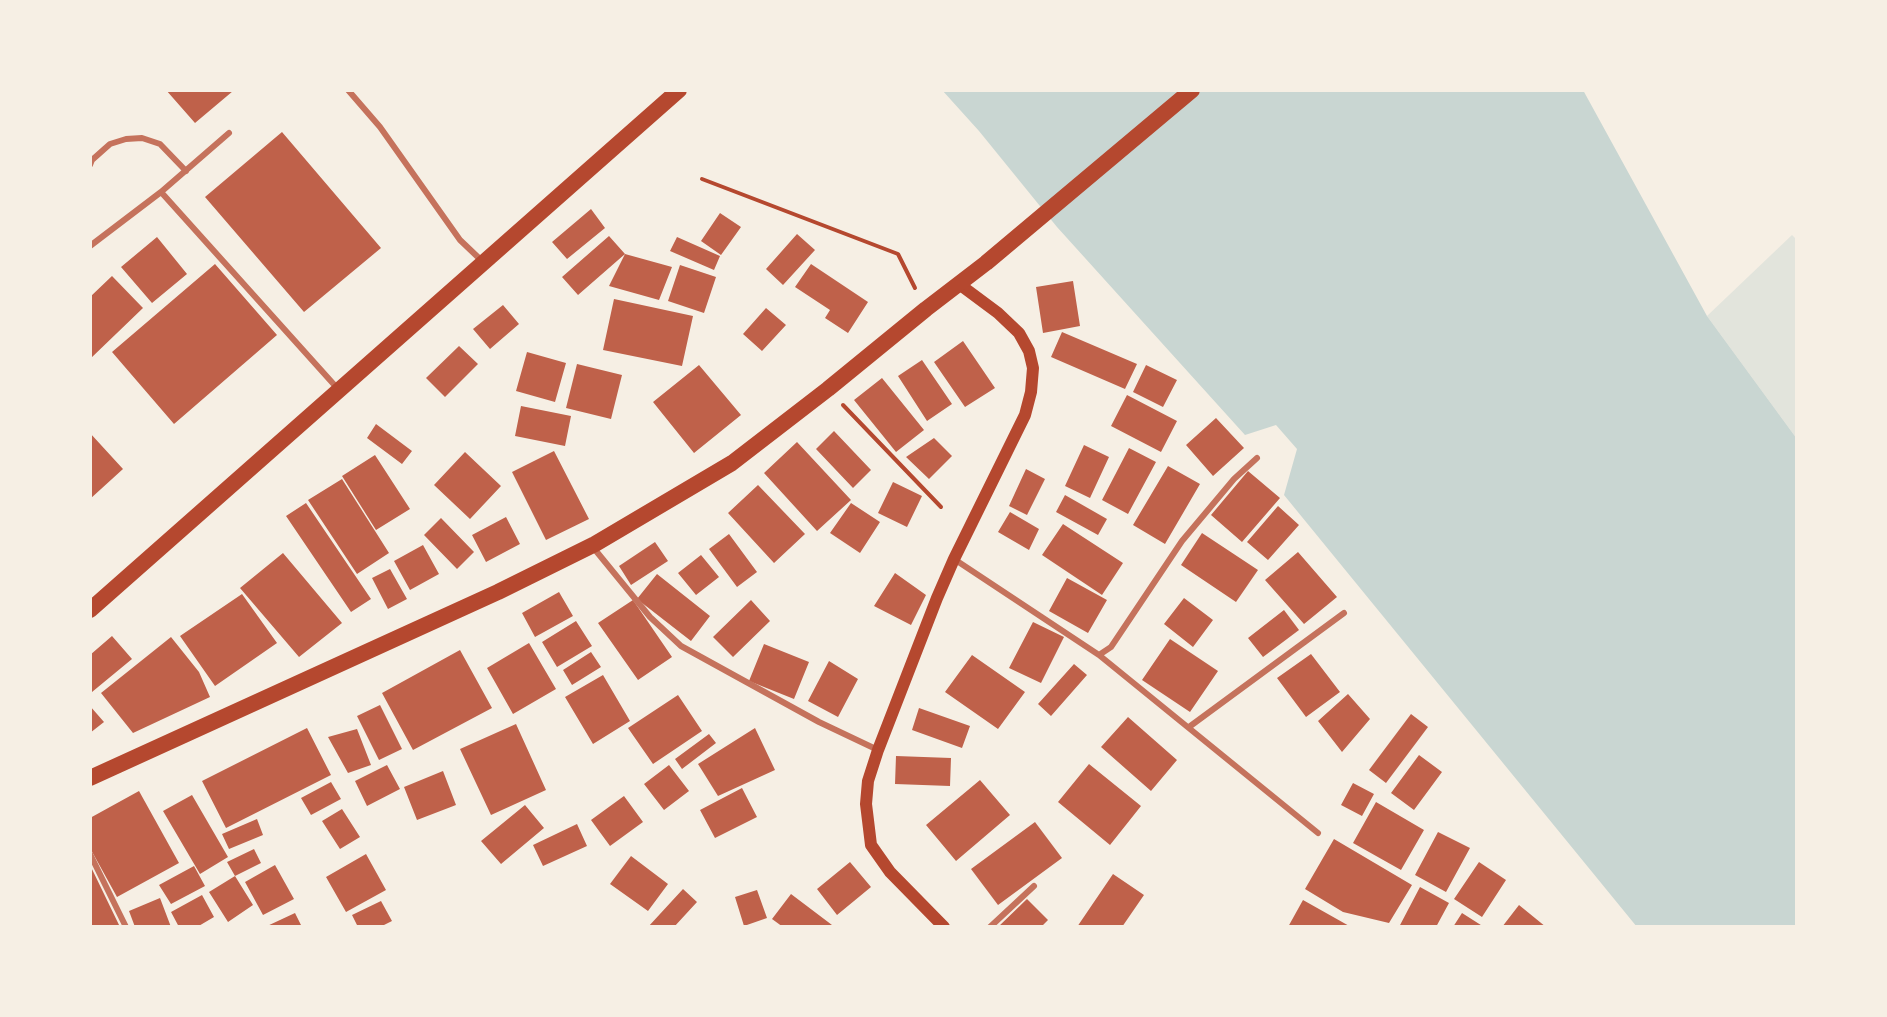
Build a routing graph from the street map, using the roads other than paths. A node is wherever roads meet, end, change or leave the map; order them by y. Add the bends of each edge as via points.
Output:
1 (348, 90) edge
2 (679, 90) edge
3 (1192, 90) edge
4 (229, 133) dead end
5 (90, 165) edge
6 (186, 171) junction
7 (161, 192) junction
8 (90, 246) edge
9 (484, 263) junction
10 (959, 284) junction
11 (338, 390) junction
12 (1257, 458) dead end
13 (592, 546) junction
14 (954, 559) junction
15 (90, 610) edge
16 (1344, 613) dead end
17 (1099, 655) junction
18 (1189, 727) junction
19 (875, 749) junction
20 (90, 778) edge
21 (1318, 833) dead end
22 (90, 854) edge
23 (1034, 886) dead end
24 (126, 927) edge
25 (944, 927) edge
26 (990, 927) edge

1 - 9 street via 380,127 460,240
2 - 9 highway
3 - 10 highway
4 - 6 street
5 - 6 street via 110,144 142,138 160,144
6 - 7 street
7 - 8 street
7 - 11 street
9 - 11 highway
10 - 13 highway via 732,463
10 - 14 main road via 1019,333 1029,351 1032,392 1025,415
11 - 15 highway
12 - 17 street via 1188,533 1111,646
13 - 19 street via 650,617 681,645
13 - 20 highway
14 - 17 street
14 - 19 main road
16 - 18 street
17 - 18 street
18 - 21 street
19 - 25 main road via 866,804 872,845 890,872
22 - 24 street
23 - 26 street

